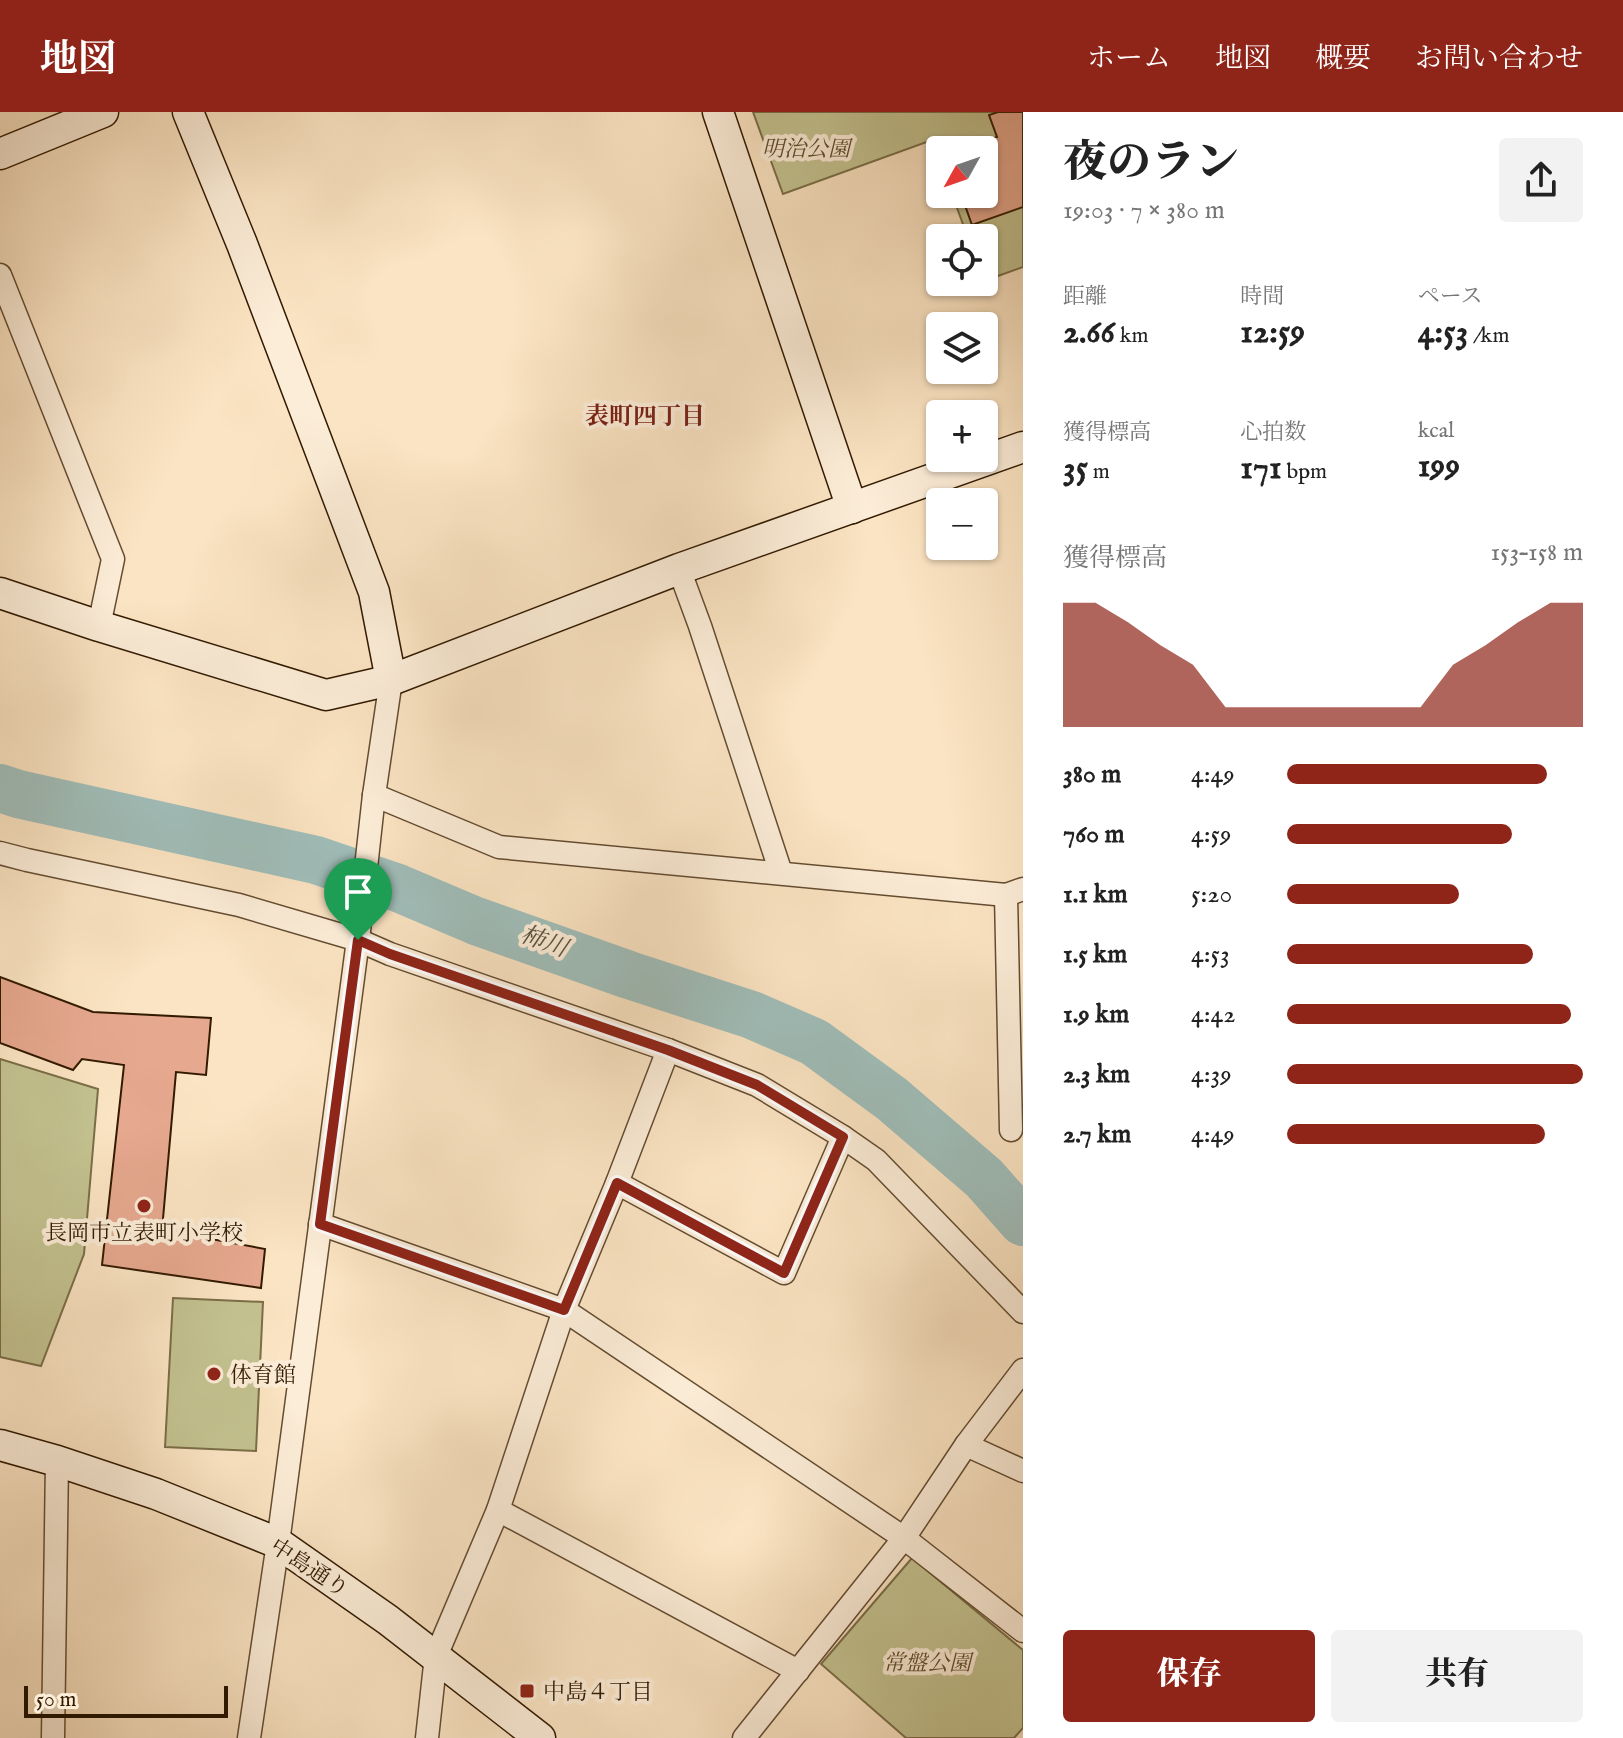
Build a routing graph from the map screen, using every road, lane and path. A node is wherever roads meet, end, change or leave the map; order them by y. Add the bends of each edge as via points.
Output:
1 (103, 112) edge
2 (188, 112) edge
3 (718, 112) edge
4 (0, 154) edge
5 (0, 275) edge
6 (1023, 447) edge
7 (852, 508) junction
8 (679, 569) junction
9 (0, 593) edge
10 (99, 626) junction
11 (391, 680) junction
12 (374, 795) junction
13 (0, 853) edge
14 (781, 873) junction
15 (1014, 892) edge
16 (358, 940) junction
17 (668, 1050) junction
18 (1011, 1130) dead end
19 (843, 1137) junction
20 (617, 1183) junction
21 (320, 1224) junction
22 (564, 1310) junction
23 (1023, 1312) edge
24 (1023, 1370) edge
25 (0, 1445) edge
26 (966, 1445) junction
27 (57, 1461) junction
28 (1023, 1471) edge
29 (498, 1510) junction
30 (904, 1538) junction
31 (278, 1543) junction
32 (1023, 1631) edge
33 (436, 1656) junction
34 (798, 1671) junction
35 (53, 1738) edge
36 (249, 1738) edge
37 (427, 1738) edge
38 (540, 1738) edge
39 (744, 1738) edge

1 - 4 street
2 - 11 street via 374,592
3 - 7 street
5 - 10 street via 113,559
6 - 7 street
7 - 8 street
8 - 11 street
8 - 14 street
9 - 10 street
10 - 11 street via 326,695
11 - 12 street
12 - 14 street via 499,847
12 - 16 street
13 - 16 street via 239,905
14 - 15 street
15 - 18 street
16 - 17 street
16 - 21 street
17 - 19 street via 757,1085
17 - 20 street
19 - 20 street via 784,1273
19 - 23 street via 876,1160
20 - 22 street
21 - 22 street
21 - 31 street
22 - 29 street
22 - 30 street
24 - 26 street
25 - 27 street, 中島通り
26 - 28 street
26 - 30 street
27 - 31 street, 中島通り
27 - 35 street
29 - 33 street
29 - 34 street
30 - 32 street
30 - 34 street
31 - 33 street, 中島通り
31 - 36 street
33 - 37 street
33 - 38 street, 中島通り
34 - 39 street

